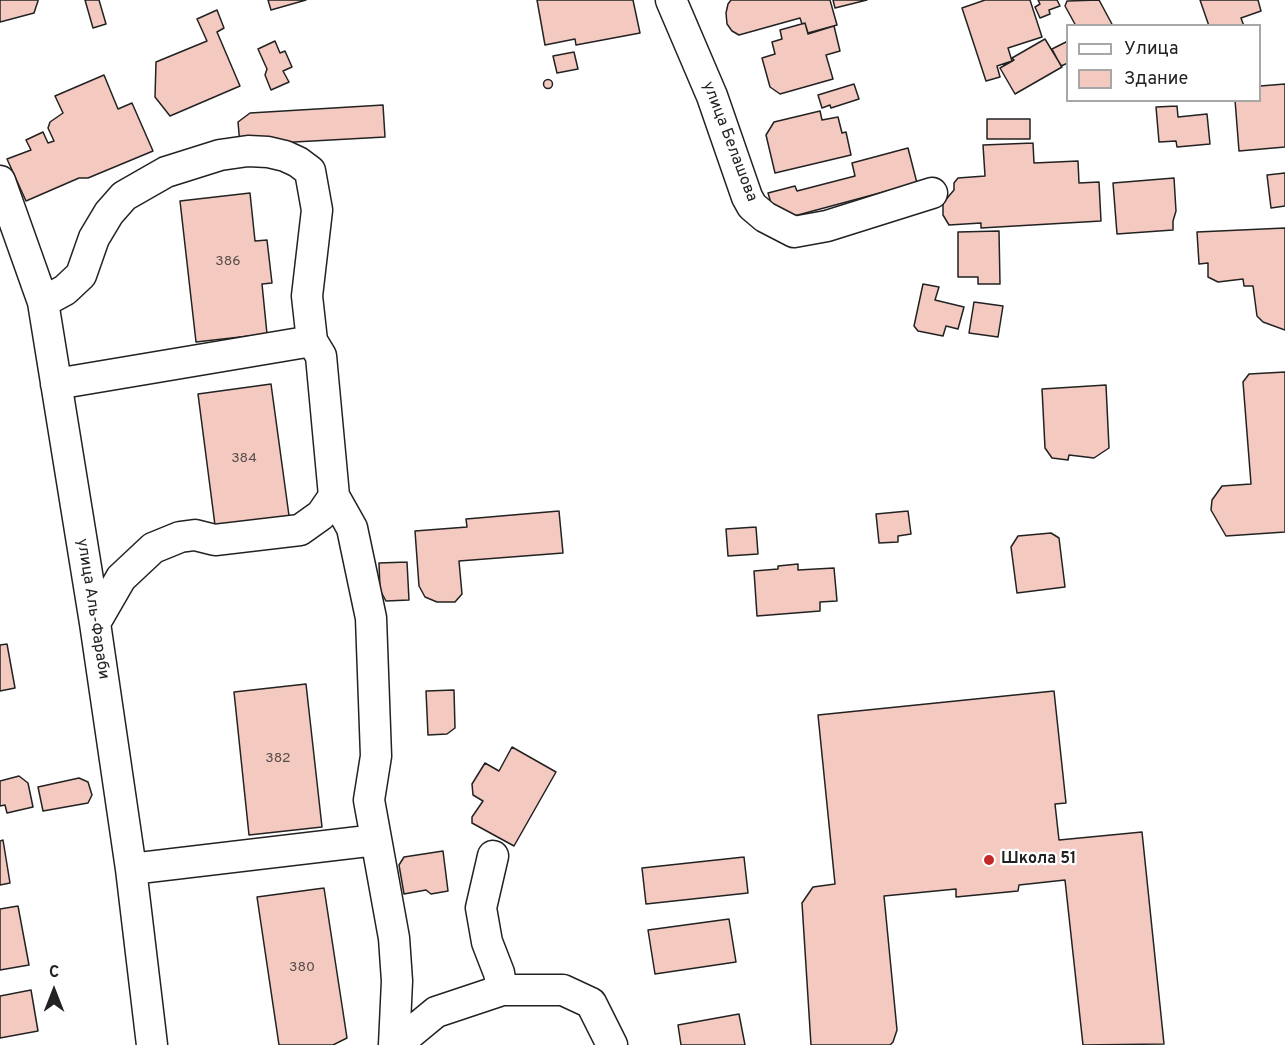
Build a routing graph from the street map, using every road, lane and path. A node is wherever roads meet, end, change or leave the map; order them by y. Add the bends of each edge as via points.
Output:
1 (671, 0) edge
2 (0, 181) edge
3 (932, 193) dead end
4 (43, 302) junction
5 (312, 341) junction
6 (56, 384) junction
7 (334, 496) junction
8 (95, 622) junction
9 (376, 840) junction
10 (493, 856) dead end
11 (131, 869) junction
12 (502, 990) junction
13 (152, 1045) edge
14 (395, 1045) edge
15 (612, 1045) edge

1 - 3 street, улица Белашова via 712,96 747,197 765,217 794,232 827,226
2 - 4 street, улица Аль-Фараби
4 - 5 street via 81,275 94,238 124,196 166,172 196,162 248,151 268,152 298,162 310,171 317,210 307,296
4 - 6 street, улица Аль-Фараби
5 - 6 street
5 - 7 street via 321,356
6 - 8 street, улица Аль-Фараби
7 - 8 street via 321,515 300,530 215,540 195,535 153,548 121,578
7 - 9 street via 352,528 371,618 376,756 369,800
8 - 11 street, улица Аль-Фараби
9 - 11 street
9 - 14 street via 394,938
10 - 12 street via 481,908
11 - 13 street, улица Аль-Фараби
12 - 14 street via 436,1012
12 - 15 street via 563,990 591,1003

